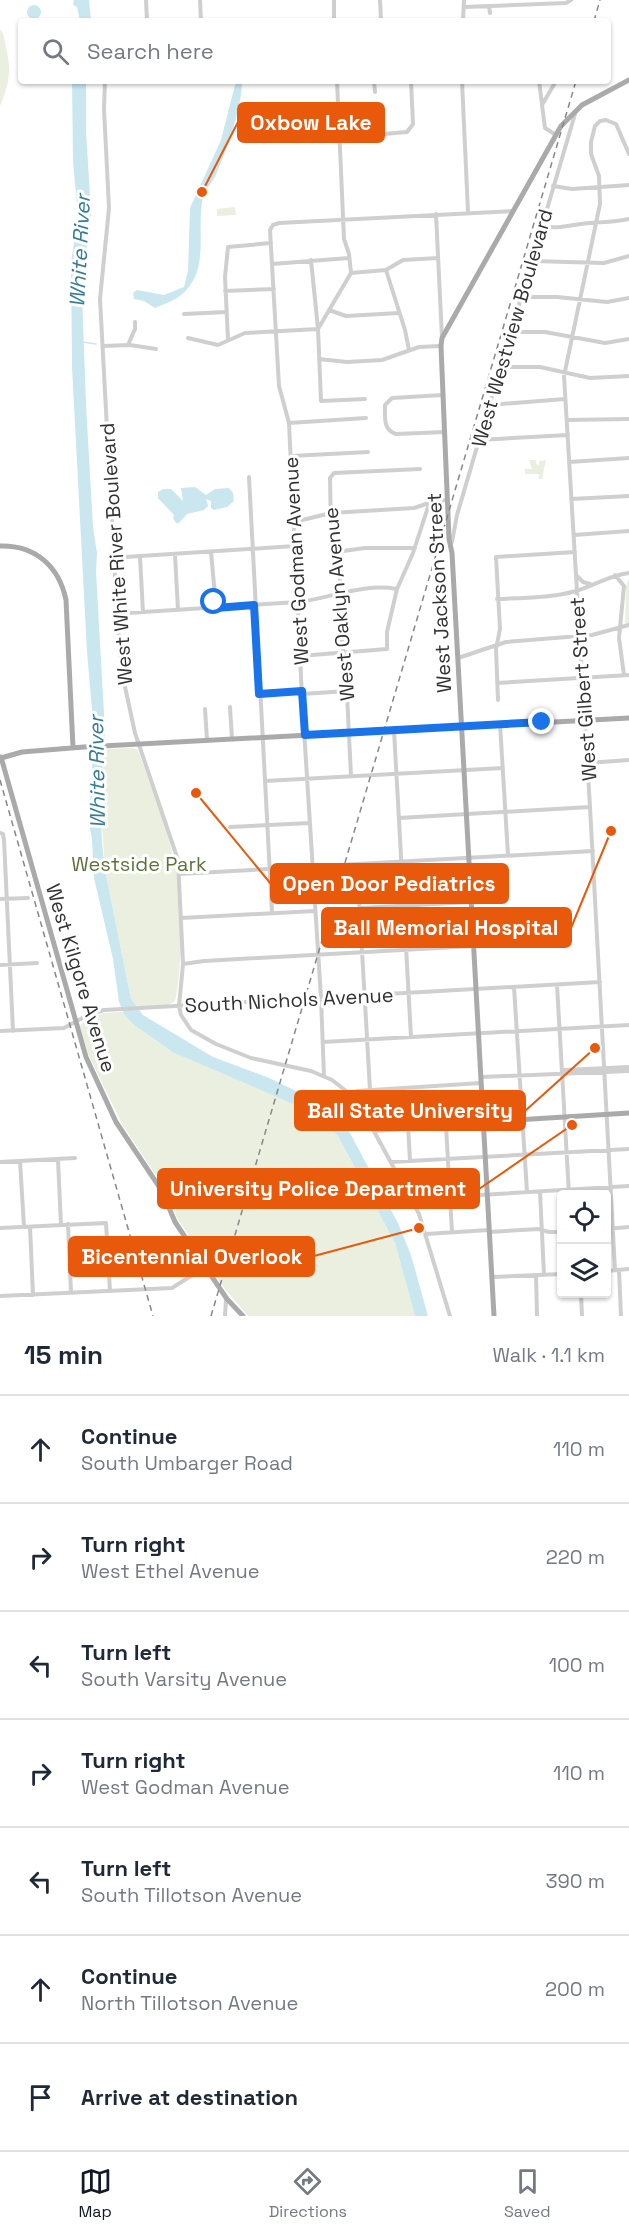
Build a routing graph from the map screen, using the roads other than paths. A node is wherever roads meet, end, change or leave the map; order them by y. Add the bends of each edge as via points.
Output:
1 (146, 0) edge
2 (200, 0) edge
3 (334, 0) edge
4 (380, 0) edge
5 (464, 0) edge
6 (571, 0) edge
7 (489, 6) junction
8 (464, 7) junction
9 (490, 14) dead end
10 (147, 18) edge
11 (201, 18) edge
12 (334, 18) edge
13 (381, 18) edge
14 (463, 18) edge
15 (629, 80) edge
16 (105, 84) edge
17 (337, 84) edge
18 (374, 84) edge
19 (411, 84) edge
20 (462, 84) edge
21 (539, 84) edge
22 (554, 84) edge
23 (375, 92) dead end
24 (542, 105) junction
25 (575, 111) junction
26 (338, 122) junction
27 (556, 135) junction
28 (629, 154) edge
29 (629, 185) edge
30 (554, 186) junction
31 (600, 188) junction
32 (513, 211) junction
33 (468, 212) junction
34 (436, 214) junction
35 (629, 219) edge
36 (342, 220) junction
37 (597, 223) junction
38 (542, 226) junction
39 (271, 243) junction
40 (629, 256) edge
41 (349, 258) junction
42 (438, 258) junction
43 (311, 260) junction
44 (532, 261) junction
45 (588, 263) junction
46 (272, 264) junction
47 (386, 270) junction
48 (351, 273) junction
49 (274, 289) junction
50 (225, 291) junction
51 (521, 297) junction
52 (629, 298) edge
53 (580, 299) junction
54 (329, 310) junction
55 (226, 312) junction
56 (399, 313) junction
57 (184, 314) dead end
58 (135, 322) dead end
59 (318, 329) junction
60 (276, 331) junction
61 (511, 332) junction
62 (188, 338) dead end
63 (442, 338) junction
64 (572, 338) junction
65 (629, 339) edge
66 (228, 340) junction
67 (128, 345) junction
68 (103, 346) junction
69 (441, 346) junction
70 (156, 349) dead end
71 (409, 350) junction
72 (319, 359) junction
73 (500, 367) junction
74 (564, 372) junction
75 (629, 376) edge
76 (444, 394) junction
77 (365, 399) dead end
78 (565, 399) junction
79 (489, 405) junction
80 (366, 418) dead end
81 (629, 419) edge
82 (567, 420) junction
83 (289, 423) junction
84 (445, 432) junction
85 (568, 435) junction
86 (479, 440) junction
87 (368, 452) dead end
88 (291, 456) junction
89 (629, 458) edge
90 (569, 462) junction
91 (420, 469) dead end
92 (249, 477) dead end
93 (629, 496) edge
94 (572, 499) junction
95 (448, 500) junction
96 (429, 504) junction
97 (331, 513) junction
98 (449, 514) junction
99 (456, 517) junction
100 (294, 522) junction
101 (629, 531) edge
102 (574, 535) junction
103 (295, 546) junction
104 (451, 546) junction
105 (0, 547) edge
106 (415, 548) junction
107 (252, 549) junction
108 (211, 552) junction
109 (336, 552) junction
110 (575, 552) junction
111 (175, 555) junction
112 (125, 557) dead end
113 (140, 557) junction
114 (629, 574) edge
115 (576, 575) junction
116 (615, 575) junction
117 (591, 584) junction
118 (624, 586) junction
119 (397, 589) junction
120 (577, 591) junction
121 (341, 593) junction
122 (497, 599) junction
123 (298, 602) junction
124 (254, 605) junction
125 (216, 608) junction
126 (178, 610) junction
127 (143, 612) junction
128 (128, 613) dead end
129 (629, 625) edge
130 (620, 628) junction
131 (580, 637) junction
132 (497, 645) junction
133 (345, 653) junction
134 (300, 656) junction
135 (458, 658) junction
136 (627, 675) edge
137 (582, 678) junction
138 (497, 683) junction
139 (347, 691) junction
140 (302, 693) junction
141 (259, 694) junction
142 (498, 700) dead end
143 (230, 707) dead end
144 (206, 709) dead end
145 (629, 718) edge
146 (585, 720) junction
147 (500, 724) junction
148 (462, 726) junction
149 (73, 730) junction
150 (394, 730) junction
151 (350, 732) junction
152 (305, 735) junction
153 (262, 737) junction
154 (232, 739) junction
155 (207, 740) junction
156 (138, 744) junction
157 (86, 747) junction
158 (73, 748) junction
159 (0, 756) edge
160 (629, 760) edge
161 (587, 763) junction
162 (503, 768) junction
163 (464, 770) junction
164 (396, 774) junction
165 (351, 776) junction
166 (307, 777) junction
167 (265, 781) junction
168 (590, 807) junction
169 (505, 812) junction
170 (466, 814) junction
171 (399, 818) junction
172 (309, 822) junction
173 (267, 825) junction
174 (230, 827) dead end
175 (2, 834) edge
176 (593, 851) junction
177 (508, 855) junction
178 (468, 858) junction
179 (401, 862) junction
180 (357, 864) junction
181 (312, 867) junction
182 (270, 869) junction
183 (179, 874) junction
184 (28, 898) dead end
185 (0, 899) edge
186 (6, 899) junction
187 (471, 902) junction
188 (404, 906) junction
189 (360, 908) junction
190 (315, 911) junction
191 (272, 913) junction
192 (181, 918) junction
193 (474, 946) junction
194 (406, 950) junction
195 (362, 952) junction
196 (319, 954) junction
197 (37, 963) dead end
198 (9, 964) junction
199 (183, 964) junction
200 (0, 965) edge
201 (600, 982) junction
202 (557, 985) junction
203 (514, 987) junction
204 (476, 989) junction
205 (409, 993) junction
206 (365, 996) junction
207 (321, 998) junction
208 (179, 1006) junction
209 (75, 1022) junction
210 (629, 1025) edge
211 (602, 1027) junction
212 (559, 1029) junction
213 (0, 1031) edge
214 (13, 1031) junction
215 (518, 1031) junction
216 (479, 1034) junction
217 (411, 1037) junction
218 (367, 1040) junction
219 (323, 1042) junction
220 (629, 1067) edge
221 (605, 1070) junction
222 (629, 1071) edge
223 (562, 1073) junction
224 (521, 1075) junction
225 (324, 1076) junction
226 (481, 1080) junction
227 (406, 1088) junction
228 (370, 1090) junction
229 (350, 1094) junction
230 (629, 1113) edge
231 (606, 1114) junction
232 (564, 1116) junction
233 (524, 1119) junction
234 (484, 1122) junction
235 (446, 1126) junction
236 (408, 1129) junction
237 (374, 1131) junction
238 (629, 1149) edge
239 (609, 1150) junction
240 (567, 1152) junction
241 (526, 1155) junction
242 (486, 1157) junction
243 (75, 1158) dead end
244 (58, 1159) junction
245 (448, 1159) junction
246 (20, 1161) junction
247 (410, 1161) junction
248 (0, 1162) edge
249 (391, 1162) junction
250 (629, 1186) edge
251 (611, 1187) junction
252 (569, 1190) edge
253 (586, 1190) edge
254 (527, 1192) junction
255 (540, 1192) junction
256 (557, 1192) edge
257 (488, 1195) junction
258 (450, 1197) junction
259 (412, 1199) junction
260 (68, 1224) junction
261 (61, 1225) junction
262 (27, 1227) junction
263 (629, 1227) edge
264 (0, 1228) edge
265 (613, 1228) junction
266 (542, 1230) junction
267 (489, 1231) junction
268 (452, 1232) junction
269 (557, 1232) edge
270 (426, 1233) junction
271 (206, 1266) junction
272 (629, 1269) edge
273 (617, 1270) junction
274 (611, 1271) edge
275 (557, 1274) edge
276 (536, 1275) junction
277 (544, 1275) junction
278 (492, 1277) junction
279 (110, 1291) junction
280 (72, 1293) junction
281 (33, 1295) junction
282 (0, 1296) edge
283 (581, 1298) edge
284 (226, 1299) junction
285 (225, 1316) edge
286 (243, 1316) edge
287 (450, 1316) edge
288 (494, 1316) edge
289 (537, 1316) edge
290 (582, 1316) edge
291 (621, 1316) edge

1 - 10 street
2 - 11 street
3 - 12 street
4 - 13 street
5 - 8 street
6 - 7 street
7 - 8 street
7 - 9 street
8 - 14 street
15 - 25 main road, West Jackson Street
16 - 68 street, West White River Boulevard via 109,208 100,299
17 - 26 street
18 - 23 street
19 - 26 street via 412,126 405,132 384,134 358,121
20 - 33 street
21 - 24 street
22 - 24 street
24 - 27 street via 545,128
25 - 27 main road, West Jackson Street
25 - 30 street, West Westview Boulevard
26 - 36 street
27 - 32 main road, West Jackson Street
28 - 31 street, West Gilbert Street via 616,124 604,120 595,126 590,145
29 - 31 street
30 - 31 street
30 - 38 street, West Westview Boulevard
31 - 37 street, West Gilbert Street
32 - 33 street
32 - 63 main road, West Jackson Street
33 - 34 street
34 - 36 street
34 - 42 street
35 - 37 street
36 - 39 street, West Godman Avenue via 279,223 272,226
36 - 41 street
37 - 38 street via 559,229
37 - 45 street, West Gilbert Street
38 - 44 street, West Westview Boulevard
39 - 46 street, West Godman Avenue
39 - 50 street via 228,247
40 - 45 street via 608,263
41 - 43 street
41 - 48 street
42 - 47 street via 402,260
42 - 63 street
43 - 46 street
43 - 59 street
44 - 45 street
44 - 51 street, West Westview Boulevard
45 - 53 street, West Gilbert Street
46 - 49 street, West Godman Avenue
47 - 48 street
47 - 56 street
48 - 54 street
49 - 50 street
49 - 60 street, West Godman Avenue
50 - 55 street
51 - 53 street
51 - 61 street, West Westview Boulevard
52 - 53 street via 610,302
53 - 64 street, West Gilbert Street
54 - 56 street via 346,316
54 - 59 street
55 - 57 street
55 - 66 street
56 - 71 street
58 - 67 street
59 - 60 street
59 - 72 street
60 - 66 street via 245,333
60 - 83 street, West Godman Avenue via 279,388
61 - 64 street via 542,332
61 - 73 street, West Westview Boulevard
62 - 66 street via 214,345
63 - 69 main road, West Jackson Street
64 - 65 street via 605,343
64 - 74 street, West Gilbert Street
67 - 68 street
67 - 70 street
68 - 156 street, West White River Boulevard via 120,654
69 - 71 street
69 - 76 main road, West Jackson Street
71 - 72 street via 382,360
72 - 77 street via 321,401
73 - 74 street
73 - 79 street, West Westview Boulevard
74 - 75 street via 591,378
74 - 78 street, West Gilbert Street
76 - 84 main road, West Jackson Street
76 - 84 street via 397,396 388,400 385,416 386,426 396,434
78 - 79 street
78 - 82 street, West Gilbert Street
79 - 86 street, West Westview Boulevard
80 - 83 street
81 - 82 street
82 - 85 street, West Gilbert Street
83 - 88 street, West Godman Avenue
84 - 95 main road, West Jackson Street
85 - 86 street
85 - 90 street, West Gilbert Street
86 - 99 street, West Westview Boulevard
87 - 88 street
88 - 100 street, West Godman Avenue
89 - 90 street
90 - 94 street, West Gilbert Street
91 - 97 street, West Oaklyn Avenue via 331,475
92 - 107 street
93 - 94 street
94 - 102 street, West Gilbert Street
95 - 96 street
95 - 98 main road, West Jackson Street
96 - 97 street
96 - 106 street
97 - 100 street
97 - 109 street, West Oaklyn Avenue
98 - 99 main road
98 - 104 main road, West Jackson Street
99 - 104 street, West Westview Boulevard
100 - 103 street, West Godman Avenue
101 - 102 street
102 - 110 street, West Gilbert Street
103 - 107 street
103 - 123 street, West Godman Avenue
104 - 135 main road, West Jackson Street
105 - 149 main road via 20,547 38,555 62,585
105 - 158 main road via 36,558 51,571 59,587
106 - 109 street
106 - 119 street
107 - 108 street
107 - 124 street
108 - 111 street
108 - 125 street
109 - 121 street, West Oaklyn Avenue
110 - 115 street, West Gilbert Street
110 - 122 street via 496,557
111 - 113 street
111 - 126 street
112 - 113 street
113 - 127 street
114 - 116 street
114 - 118 street
115 - 117 street
115 - 120 street, West Gilbert Street
116 - 117 street
116 - 118 street
117 - 120 street
118 - 130 street
119 - 121 street via 379,586
119 - 133 street via 387,650
120 - 122 street
120 - 131 street, West Gilbert Street
121 - 123 street
121 - 133 street, West Oaklyn Avenue via 340,624
122 - 132 street
123 - 124 street
123 - 134 street, West Godman Avenue
124 - 125 street
124 - 141 street
125 - 126 street
126 - 127 street
127 - 128 street
129 - 130 street
130 - 131 street
130 - 136 street via 619,643
131 - 132 street
131 - 137 street, West Gilbert Street
132 - 135 street
132 - 138 street
133 - 134 street
133 - 139 street, West Oaklyn Avenue
134 - 140 street, West Godman Avenue
135 - 148 main road, West Jackson Street
136 - 137 street
137 - 138 street
137 - 146 street, West Gilbert Street
138 - 142 street
139 - 140 street
139 - 151 street, West Oaklyn Avenue
140 - 141 street
140 - 152 street, West Godman Avenue
141 - 153 street
143 - 154 street
144 - 155 street
145 - 146 main road
146 - 147 main road
146 - 161 street, West Gilbert Street
147 - 148 main road
147 - 162 street
148 - 150 main road
148 - 163 main road, West Jackson Street
149 - 157 main road via 77,741
149 - 158 main road
150 - 151 main road
150 - 164 street
151 - 152 main road
151 - 165 street, West Oaklyn Avenue
152 - 153 main road
152 - 166 street, West Godman Avenue
153 - 154 main road
153 - 167 street
154 - 155 main road
155 - 156 main road
156 - 157 main road
156 - 183 street, West White River Boulevard via 175,848
157 - 158 main road
158 - 159 main road
159 - 209 main road, West Kilgore Avenue
160 - 161 street
161 - 168 street, West Gilbert Street
162 - 163 street
162 - 169 street
163 - 164 street
163 - 170 main road, West Jackson Street
164 - 165 street
164 - 171 street
165 - 166 street
166 - 167 street
166 - 172 street, West Godman Avenue
167 - 173 street
168 - 169 street
168 - 176 street, West Gilbert Street
169 - 170 street
169 - 177 street
170 - 171 street
170 - 178 main road, West Jackson Street
171 - 179 street
172 - 173 street
172 - 181 street, West Godman Avenue
173 - 174 street
173 - 182 street
175 - 186 street
176 - 177 street
176 - 201 street, West Gilbert Street
177 - 178 street
178 - 179 street
178 - 187 main road, West Jackson Street
179 - 180 street
179 - 188 street
180 - 181 street
180 - 189 street
181 - 182 street
181 - 190 street, West Godman Avenue
182 - 183 street
182 - 191 street
183 - 192 street, West White River Boulevard
184 - 186 street
185 - 186 street
186 - 198 street
187 - 188 street
187 - 193 main road, West Jackson Street
188 - 189 street
188 - 194 street
189 - 195 street
190 - 191 street
190 - 196 street, West Godman Avenue
191 - 192 street
192 - 199 street, West White River Boulevard
193 - 194 street
193 - 204 main road, West Jackson Street
194 - 195 street
194 - 205 street
195 - 196 street
195 - 206 street
196 - 199 street
196 - 207 street, West Godman Avenue
197 - 198 street
198 - 200 street
198 - 214 street
199 - 208 street, West White River Boulevard
201 - 202 street, South Nichols Avenue
201 - 211 street, West Gilbert Street
202 - 203 street, South Nichols Avenue
202 - 212 street
203 - 204 street, South Nichols Avenue
203 - 215 street
204 - 205 street, South Nichols Avenue
204 - 216 main road, West Jackson Street
205 - 206 street, South Nichols Avenue
205 - 217 street
206 - 207 street, South Nichols Avenue
206 - 218 street
207 - 208 street, South Nichols Avenue
207 - 219 street, West Godman Avenue
208 - 209 street, South Nichols Avenue via 109,1010
208 - 225 street via 182,1019 191,1030 216,1044 251,1058
209 - 214 street, South Nichols Avenue
209 - 271 main road, West Kilgore Avenue via 86,1057 116,1122
210 - 211 street
211 - 212 street
211 - 221 street, West Gilbert Street
212 - 215 street
212 - 223 street
213 - 214 street
215 - 216 street
215 - 224 street
216 - 217 street
216 - 226 main road, West Jackson Street
217 - 218 street
218 - 219 street
218 - 228 street
219 - 225 street, West Godman Avenue
220 - 221 street
221 - 222 street
221 - 223 street
221 - 231 street, West Gilbert Street
223 - 224 street
223 - 232 street
224 - 226 street
224 - 233 street
225 - 229 street
226 - 227 street
226 - 234 main road, West Jackson Street
227 - 228 street
227 - 236 street
228 - 229 street
229 - 237 street
230 - 231 main road
231 - 232 main road
231 - 239 street, West Gilbert Street
232 - 233 main road
232 - 240 street
233 - 234 main road
233 - 241 street
234 - 235 street
234 - 242 main road, West Jackson Street
235 - 236 street
235 - 245 street
236 - 237 street
236 - 247 street
237 - 249 street
238 - 239 street
239 - 240 street
239 - 251 street, West Gilbert Street
240 - 241 street
240 - 252 street
241 - 242 street
241 - 254 street
242 - 245 street
242 - 257 main road, West Jackson Street
243 - 244 street
244 - 246 street
244 - 261 street
245 - 247 street
245 - 258 street
246 - 248 street
246 - 262 street
247 - 249 street
249 - 259 street
250 - 251 street
251 - 253 street
251 - 265 street, West Gilbert Street
254 - 255 street
254 - 257 street
255 - 256 street
255 - 266 street
257 - 258 street
257 - 267 main road, West Jackson Street
258 - 259 street
258 - 268 street
259 - 270 street
260 - 261 street
260 - 279 street via 105,1223
260 - 280 street
261 - 262 street
262 - 264 street
262 - 281 street
263 - 265 street
265 - 273 street, West Gilbert Street
266 - 267 street
266 - 269 street
266 - 277 street
267 - 268 street
267 - 278 main road, West Jackson Street
268 - 270 street
270 - 287 street
271 - 279 street via 172,1288
271 - 284 main road, West Kilgore Avenue
272 - 273 street
273 - 274 street
273 - 291 street, West Gilbert Street
275 - 277 street
276 - 277 street
276 - 278 street
276 - 289 street
278 - 288 main road, West Jackson Street
279 - 280 street
280 - 281 street
281 - 282 street
283 - 290 street
284 - 285 street
284 - 286 main road, West Kilgore Avenue

